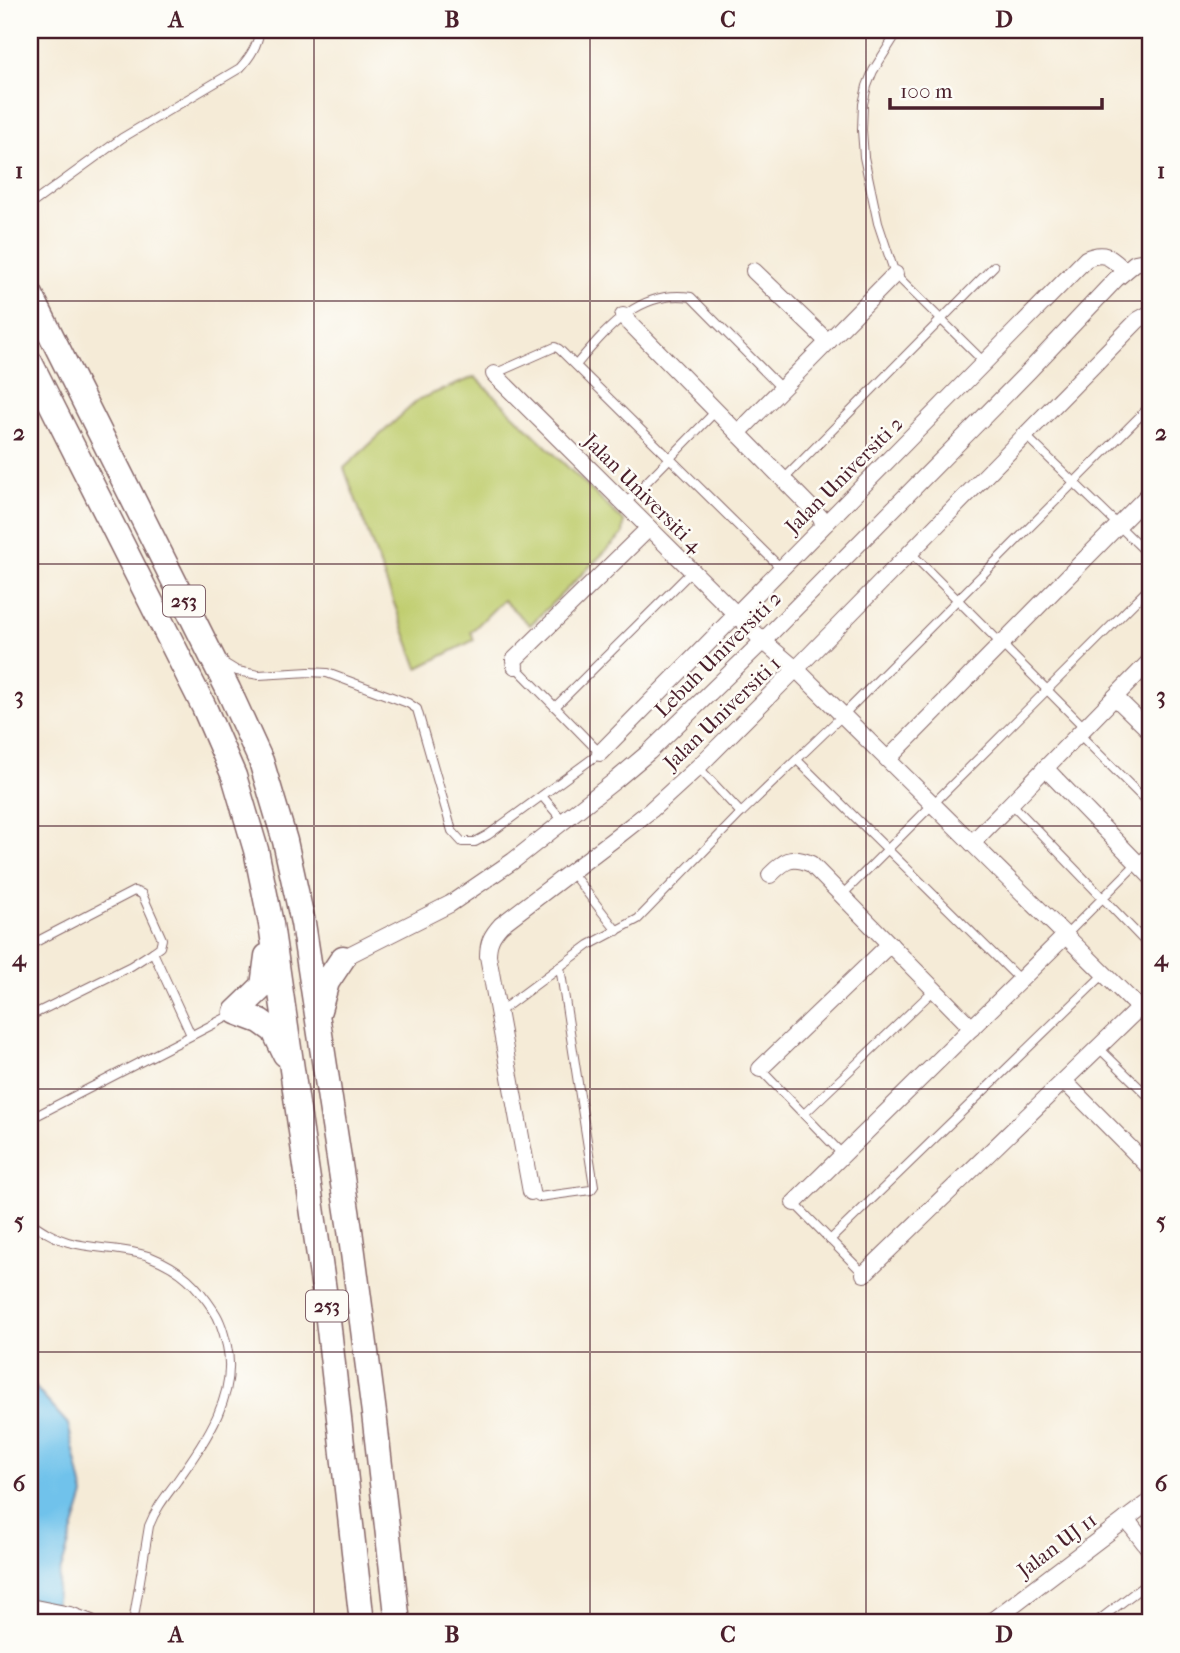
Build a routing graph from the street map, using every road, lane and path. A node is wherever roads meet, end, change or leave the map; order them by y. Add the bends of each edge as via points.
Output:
1 (260, 30) edge
2 (895, 30) edge
3 (30, 205) edge
4 (1150, 260) edge
5 (994, 266) dead end
6 (754, 271) dead end
7 (1125, 271) junction
8 (895, 274) junction
9 (30, 293) edge
10 (623, 316) junction
11 (1149, 316) edge
12 (941, 320) junction
13 (828, 342) junction
14 (30, 362) edge
15 (984, 362) junction
16 (576, 365) junction
17 (494, 374) joint
18 (782, 388) junction
19 (1150, 405) edge
20 (716, 411) junction
21 (738, 433) junction
22 (1025, 435) junction
23 (670, 458) junction
24 (783, 480) junction
25 (1074, 482) junction
26 (1150, 493) edge
27 (625, 504) junction
28 (826, 523) junction
29 (1118, 525) junction
30 (649, 528) junction
31 (911, 553) junction
32 (1150, 556) edge
33 (781, 569) junction
34 (692, 571) junction
35 (1150, 587) edge
36 (957, 600) junction
37 (736, 615) junction
38 (763, 641) junction
39 (1002, 644) junction
40 (210, 653) junction
41 (1150, 661) edge
42 (515, 666) joint
43 (796, 669) junction
44 (1047, 690) junction
45 (1115, 697) junction
46 (555, 707) junction
47 (843, 715) junction
48 (1082, 731) junction
49 (1150, 731) edge
50 (600, 752) junction
51 (888, 759) junction
52 (797, 760) junction
53 (698, 767) junction
54 (1045, 768) junction
55 (542, 796) junction
56 (1012, 803) junction
57 (932, 804) junction
58 (1150, 805) edge
59 (741, 813) junction
60 (564, 822) junction
61 (972, 843) junction
62 (887, 849) junction
63 (1150, 850) edge
64 (1138, 863) junction
65 (571, 872) junction
66 (770, 875) dead end
67 (1150, 876) edge
68 (842, 895) junction
69 (1103, 898) junction
70 (303, 923) junction
71 (271, 924) junction
72 (617, 931) junction
73 (1066, 936) junction
74 (890, 944) junction
75 (30, 945) edge
76 (1150, 947) edge
77 (153, 952) junction
78 (348, 956) junction
79 (560, 967) junction
80 (1104, 974) junction
81 (1020, 980) junction
82 (290, 985) junction
83 (934, 990) junction
84 (258, 1001) dead end
85 (236, 1012) junction
86 (499, 1012) junction
87 (1145, 1014) edge
88 (30, 1016) edge
89 (317, 1016) junction
90 (972, 1028) junction
91 (191, 1035) junction
92 (1099, 1048) junction
93 (291, 1066) junction
94 (760, 1069) joint
95 (1064, 1081) junction
96 (1150, 1098) edge
97 (804, 1114) junction
98 (30, 1119) edge
99 (843, 1155) junction
100 (1150, 1168) edge
101 (531, 1192) joint
102 (794, 1203) joint
103 (30, 1222) edge
104 (830, 1240) junction
105 (864, 1274) joint
106 (1150, 1501) edge
107 (1126, 1519) junction
108 (1150, 1550) edge
109 (1150, 1580) edge
110 (30, 1607) edge
111 (358, 1618) edge
112 (1007, 1618) edge
113 (91, 1623) edge
114 (133, 1623) edge
115 (398, 1623) edge
116 (989, 1623) edge
117 (1095, 1623) edge

1 - 3 lane via 251,56 240,68 122,138
2 - 8 lane via 867,86 862,130 870,192
4 - 7 street
5 - 12 lane
6 - 13 street
7 - 15 street, Jalan Universiti 2 via 1105,255 1086,259
7 - 38 street, Lebuh Universiti 2
8 - 12 lane
8 - 13 street
9 - 40 main road, 253
10 - 16 lane
10 - 18 lane via 649,301 691,297
10 - 20 street
11 - 22 street, Jalan Universiti 1 via 1138,320
12 - 15 lane
12 - 24 lane
13 - 18 street
14 - 71 main road, 253 via 204,707 234,776 256,849
15 - 28 street, Jalan Universiti 2
16 - 17 lane via 555,347
16 - 23 lane
17 - 27 street, Jalan Universiti 4
18 - 21 street
19 - 25 lane
20 - 21 street
20 - 23 lane
21 - 24 street
22 - 25 lane
22 - 31 street, Jalan Universiti 1
23 - 27 lane
23 - 33 lane
24 - 28 street
25 - 29 lane
25 - 36 lane
26 - 29 street
27 - 30 street, Jalan Universiti 4
28 - 33 street, Jalan Universiti 2
29 - 32 lane
29 - 39 street
30 - 34 street, Jalan Universiti 4
30 - 42 street via 514,660
31 - 36 lane
31 - 43 street, Jalan Universiti 1
33 - 37 street, Jalan Universiti 2
34 - 37 street, Jalan Universiti 4
34 - 46 lane
35 - 44 lane
36 - 39 lane
36 - 47 lane
37 - 38 street, Jalan Universiti 4
37 - 50 street, Jalan Universiti 2
38 - 43 street, Jalan Universiti 4
38 - 60 street, Lebuh Universiti 2 via 649,752
39 - 44 lane
39 - 51 street
40 - 55 lane via 237,671 259,675 327,673 417,709 452,831 462,842 488,835
40 - 70 main road, 253 via 261,761
41 - 45 street
42 - 46 lane
43 - 47 street, Jalan Universiti 4
43 - 53 street, Jalan Universiti 1
44 - 48 lane
44 - 57 lane
45 - 48 street
45 - 49 street
46 - 50 lane
47 - 51 street, Jalan Universiti 4
47 - 52 lane
48 - 54 street
48 - 58 lane
50 - 55 lane
51 - 57 street, Jalan Universiti 4
52 - 59 lane
52 - 62 lane
53 - 59 lane
53 - 65 street, Jalan Universiti 1
54 - 56 street
54 - 64 street
55 - 60 lane
56 - 61 street
56 - 69 lane
57 - 61 street, Jalan Universiti 4
57 - 62 lane
59 - 72 lane via 638,919
60 - 78 street, Lebuh Universiti 2 via 450,904
61 - 73 street, Jalan Universiti 4
62 - 68 lane
62 - 81 lane
63 - 64 lane
64 - 67 street
64 - 69 lane
65 - 72 lane
65 - 86 street, Jalan Universiti 1 via 493,933 488,956
66 - 68 street via 791,859 803,860
68 - 74 street
69 - 73 lane
69 - 76 lane
70 - 78 main road via 321,941
70 - 82 main road, 253
71 - 82 main road, 253
71 - 85 main road via 263,986
72 - 79 lane
73 - 80 street, Jalan Universiti 4
73 - 81 street
74 - 83 street
74 - 94 street
75 - 77 lane via 134,891 142,894 162,939
77 - 88 lane
77 - 91 lane
78 - 82 street, Lebuh Universiti 2
78 - 89 main road via 327,982
79 - 86 lane
79 - 101 lane via 594,1186 539,1197
80 - 87 street, Jalan Universiti 4
80 - 104 lane
81 - 90 street
82 - 89 main road, 253
82 - 93 main road, 253
83 - 90 street
83 - 97 lane
84 - 85 lane
85 - 91 lane
85 - 93 main road via 274,1031
86 - 101 street, Jalan Universiti 1
87 - 92 street
89 - 115 main road, 253 via 350,1230
90 - 99 street
91 - 98 lane
92 - 95 street
92 - 96 lane
93 - 111 main road, 253 via 327,1311
94 - 97 lane
95 - 100 street
95 - 105 street
97 - 99 lane
99 - 102 street
102 - 104 lane
103 - 114 lane via 69,1242 141,1253 172,1267 203,1294 225,1337 229,1385 191,1461 154,1513
104 - 105 lane
106 - 107 street, Jalan UJ 11
107 - 108 street
107 - 112 street, Jalan UJ 11
109 - 117 lane
110 - 113 street
112 - 116 street, Jalan UJ 11

